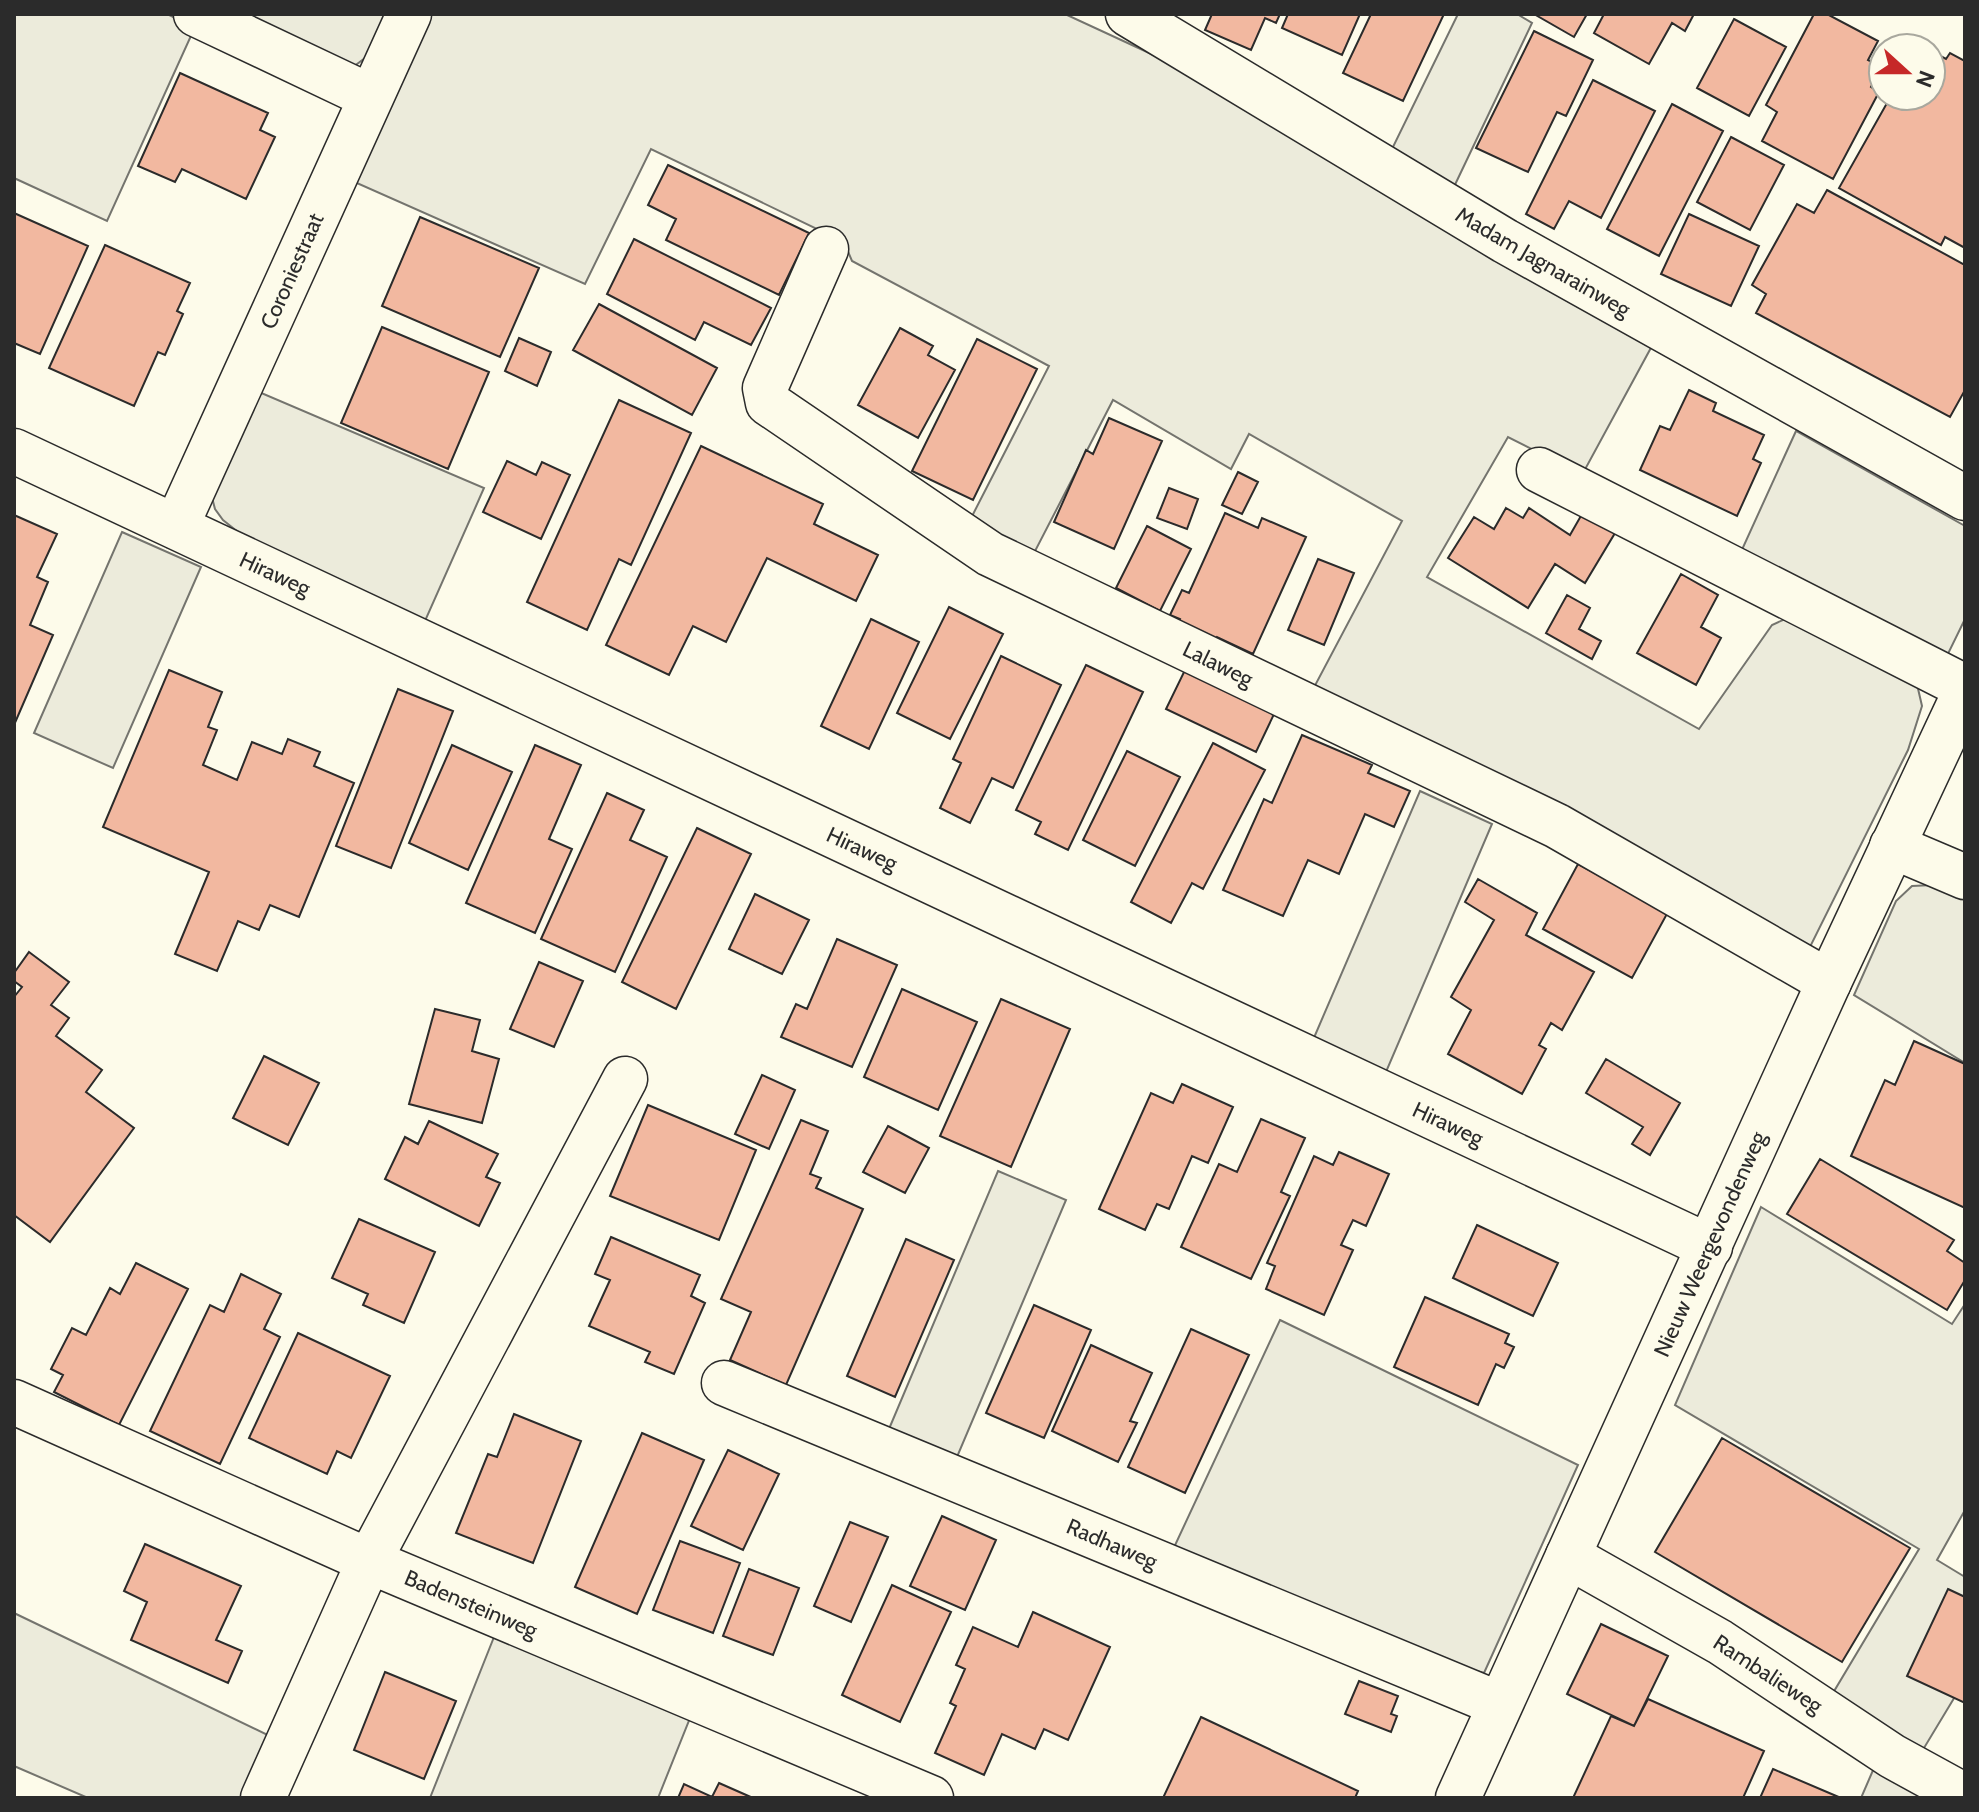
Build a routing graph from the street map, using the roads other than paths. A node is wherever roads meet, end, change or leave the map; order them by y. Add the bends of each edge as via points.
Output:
1 (196, 14) edge
2 (409, 14) edge
3 (1128, 14) edge
4 (371, 97) junction
5 (826, 249) dead end
6 (14, 451) edge
7 (1539, 470) dead end
8 (1965, 498) edge
9 (176, 527) junction
10 (1965, 690) edge
11 (1892, 846) junction
12 (1965, 877) edge
13 (1829, 982) junction
14 (625, 1079) dead end
15 (1710, 1247) junction
16 (724, 1383) dead end
17 (14, 1402) edge
18 (1568, 1556) junction
19 (369, 1561) junction
20 (1499, 1704) junction
21 (1965, 1796) edge
22 (263, 1798) edge
23 (931, 1798) edge
24 (1458, 1798) edge

1 - 4 street
2 - 4 street, Coroniestraat
3 - 8 street, Madam Jagnarainweg via 1505,241
4 - 9 street, Coroniestraat
5 - 13 street, Lalaweg via 765,388 768,403 990,554 1557,826
6 - 9 street, Hiraweg
7 - 10 street
9 - 15 street, Hiraweg
10 - 11 street, Nieuw Weergevondenweg
11 - 12 street
11 - 13 street, Nieuw Weergevondenweg
13 - 15 street, Nieuw Weergevondenweg
14 - 19 street
15 - 18 street, Nieuw Weergevondenweg
16 - 20 street, Radhaweg
17 - 19 street, Badensteinweg
18 - 20 street, Nieuw Weergevondenweg
18 - 21 street, Rambalieweg via 1720,1642 1892,1756
19 - 22 street
19 - 23 street, Badensteinweg
20 - 24 street, Nieuw Weergevondenweg

